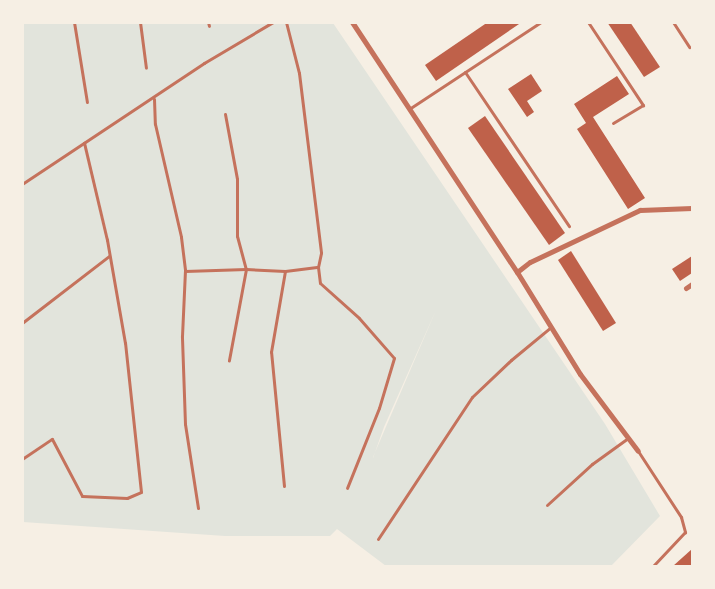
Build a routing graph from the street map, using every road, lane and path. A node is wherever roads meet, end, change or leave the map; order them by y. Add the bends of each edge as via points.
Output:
1 (74, 22) edge
2 (140, 22) edge
3 (273, 22) edge
4 (286, 22) edge
5 (352, 22) edge
6 (541, 22) edge
7 (588, 22) edge
8 (673, 22) edge
9 (689, 47) dead end
10 (146, 68) dead end
11 (465, 72) junction
12 (154, 98) junction
13 (87, 102) dead end
14 (409, 109) junction
15 (225, 114) dead end
16 (613, 123) dead end
17 (84, 143) junction
18 (22, 184) edge
19 (693, 208) edge
20 (569, 226) dead end
21 (110, 256) junction
22 (318, 267) junction
23 (246, 269) junction
24 (185, 271) junction
25 (285, 271) junction
26 (517, 272) junction
27 (693, 284) edge
28 (687, 288) dead end
29 (22, 322) edge
30 (551, 327) junction
31 (229, 360) dead end
32 (628, 438) junction
33 (638, 451) joint
34 (22, 459) edge
35 (284, 486) dead end
36 (347, 488) dead end
37 (548, 505) dead end
38 (198, 508) dead end
39 (378, 539) dead end
40 (653, 567) edge

1 - 13 lane
2 - 10 lane
3 - 12 lane
4 - 22 lane via 300,84 321,253
5 - 14 street
6 - 11 lane
7 - 16 lane via 643,105
8 - 9 lane
11 - 14 lane
11 - 20 lane
12 - 17 lane
12 - 24 lane via 155,124
14 - 26 street
15 - 23 lane via 237,179 237,236
17 - 18 lane
17 - 21 lane
19 - 26 street via 640,210 530,262
21 - 29 lane
21 - 34 lane via 125,343 141,492 127,498 82,496 52,439
22 - 25 lane
22 - 36 lane via 320,283 359,318 394,358
23 - 24 lane
23 - 25 lane
23 - 31 lane
24 - 38 lane via 185,424
25 - 35 lane via 271,351
26 - 30 street
27 - 28 street
30 - 32 street via 580,375
30 - 39 lane via 472,398
32 - 33 street
32 - 37 lane via 592,464
33 - 40 lane via 681,517 685,532

